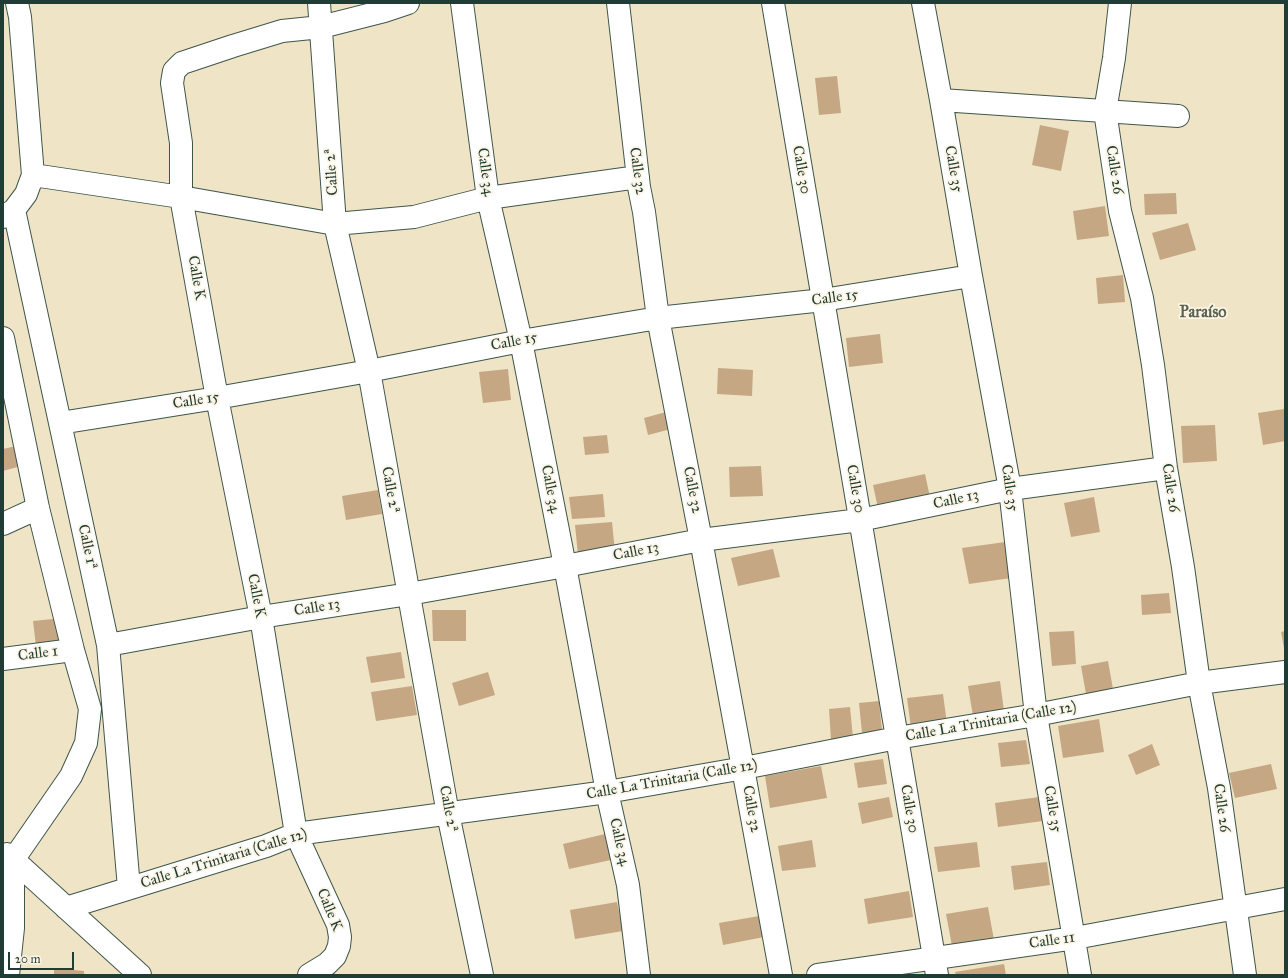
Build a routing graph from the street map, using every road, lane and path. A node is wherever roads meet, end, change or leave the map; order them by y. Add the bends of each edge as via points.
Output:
1 (13, 3) edge
2 (17, 3) edge
3 (319, 3) edge
4 (408, 3) edge
5 (462, 3) edge
6 (618, 3) edge
7 (773, 3) edge
8 (922, 3) edge
9 (1120, 3) edge
10 (3, 8) edge
11 (322, 27) junction
12 (941, 100) junction
13 (1105, 111) junction
14 (1178, 116) dead end
15 (33, 175) junction
16 (638, 177) junction
17 (181, 197) junction
18 (488, 198) junction
19 (9, 214) edge
20 (335, 224) junction
21 (971, 276) junction
22 (823, 300) junction
23 (658, 318) junction
24 (3, 338) edge
25 (521, 341) junction
26 (369, 371) junction
27 (217, 398) junction
28 (60, 423) junction
29 (1166, 468) junction
30 (1010, 489) junction
31 (38, 508) junction
32 (860, 520) junction
33 (3, 524) edge
34 (701, 540) junction
35 (565, 566) junction
36 (409, 594) junction
37 (261, 617) junction
38 (108, 645) junction
39 (73, 650) junction
40 (3, 659) edge
41 (1285, 672) edge
42 (1199, 683) junction
43 (1036, 715) junction
44 (897, 738) junction
45 (744, 768) junction
46 (607, 792) junction
47 (448, 814) junction
48 (296, 834) junction
49 (8, 855) edge
50 (129, 888) junction
51 (1285, 899) edge
52 (66, 908) junction
53 (1235, 909) junction
54 (1075, 938) junction
55 (936, 967) edge
56 (8, 975) edge
57 (140, 975) edge
58 (309, 975) edge
59 (482, 975) edge
60 (639, 975) edge
61 (781, 975) edge
62 (818, 975) edge
63 (1080, 975) edge
64 (1245, 975) edge

1 - 10 street
2 - 15 street
3 - 11 street, Calle 2ª
4 - 11 street, Calle K
5 - 18 street, Calle 34
6 - 16 street, Calle 32
7 - 22 street, Calle 30
8 - 12 street, Calle 35
9 - 13 street, Calle 26
11 - 17 street, Calle K via 282,31 182,63 174,71 172,83 181,143
11 - 20 street, Calle 2ª
12 - 13 street
12 - 21 street, Calle 35
13 - 14 street
13 - 29 street, Calle 26 via 1120,212 1143,306
15 - 17 street
15 - 19 street via 26,194
16 - 18 street
16 - 23 street, Calle 32
17 - 20 street
17 - 27 street, Calle K
18 - 20 street via 414,217
18 - 25 street, Calle 34
19 - 28 street, Calle 1ª
20 - 26 street, Calle 2ª
21 - 22 street, Calle 15
21 - 30 street, Calle 35
22 - 23 street, Calle 15
22 - 32 street, Calle 30
23 - 25 street, Calle 15
23 - 34 street, Calle 32
24 - 31 street
25 - 26 street, Calle 15
25 - 35 street, Calle 34
26 - 27 street, Calle 15
26 - 36 street, Calle 2ª
27 - 28 street, Calle 15
27 - 37 street, Calle K
28 - 38 street, Calle 1ª
29 - 30 street, Calle 13
29 - 42 street, Calle 26
30 - 32 street, Calle 13
30 - 43 street, Calle 35
31 - 33 street
31 - 39 street
32 - 34 street, Calle 13
32 - 44 street, Calle 30
34 - 35 street, Calle 13
34 - 45 street, Calle 32
35 - 36 street, Calle 13
35 - 46 street, Calle 34
36 - 37 street, Calle 13
36 - 47 street, Calle 2ª
37 - 38 street, Calle 13
37 - 48 street, Calle K
38 - 50 street, Calle 1ª
39 - 40 street, Calle 1
39 - 49 street via 90,709 86,743 71,776
41 - 42 street, Calle La Trinitaria (Calle 12)
42 - 43 street, Calle La Trinitaria (Calle 12)
42 - 53 street, Calle 26 via 1219,788
43 - 44 street, Calle La Trinitaria (Calle 12)
43 - 54 street, Calle 35
44 - 45 street, Calle La Trinitaria (Calle 12)
44 - 55 street, Calle 30
45 - 46 street, Calle La Trinitaria (Calle 12)
45 - 61 street, Calle 32
46 - 47 street, Calle La Trinitaria (Calle 12)
46 - 60 street, Calle 34 via 628,885
47 - 48 street, Calle La Trinitaria (Calle 12)
47 - 59 street, Calle 2ª
48 - 50 street, Calle La Trinitaria (Calle 12) via 266,846
48 - 58 street, Calle K via 338,925 340,937 335,956
49 - 52 street
49 - 56 street via 13,928
50 - 52 street, Calle La Trinitaria (Calle 12)
51 - 53 street, Calle 11
52 - 57 street
53 - 54 street, Calle 11
53 - 64 street, Calle 26
54 - 55 street, Calle 11
54 - 63 street, Calle 35
55 - 62 street, Calle 11

